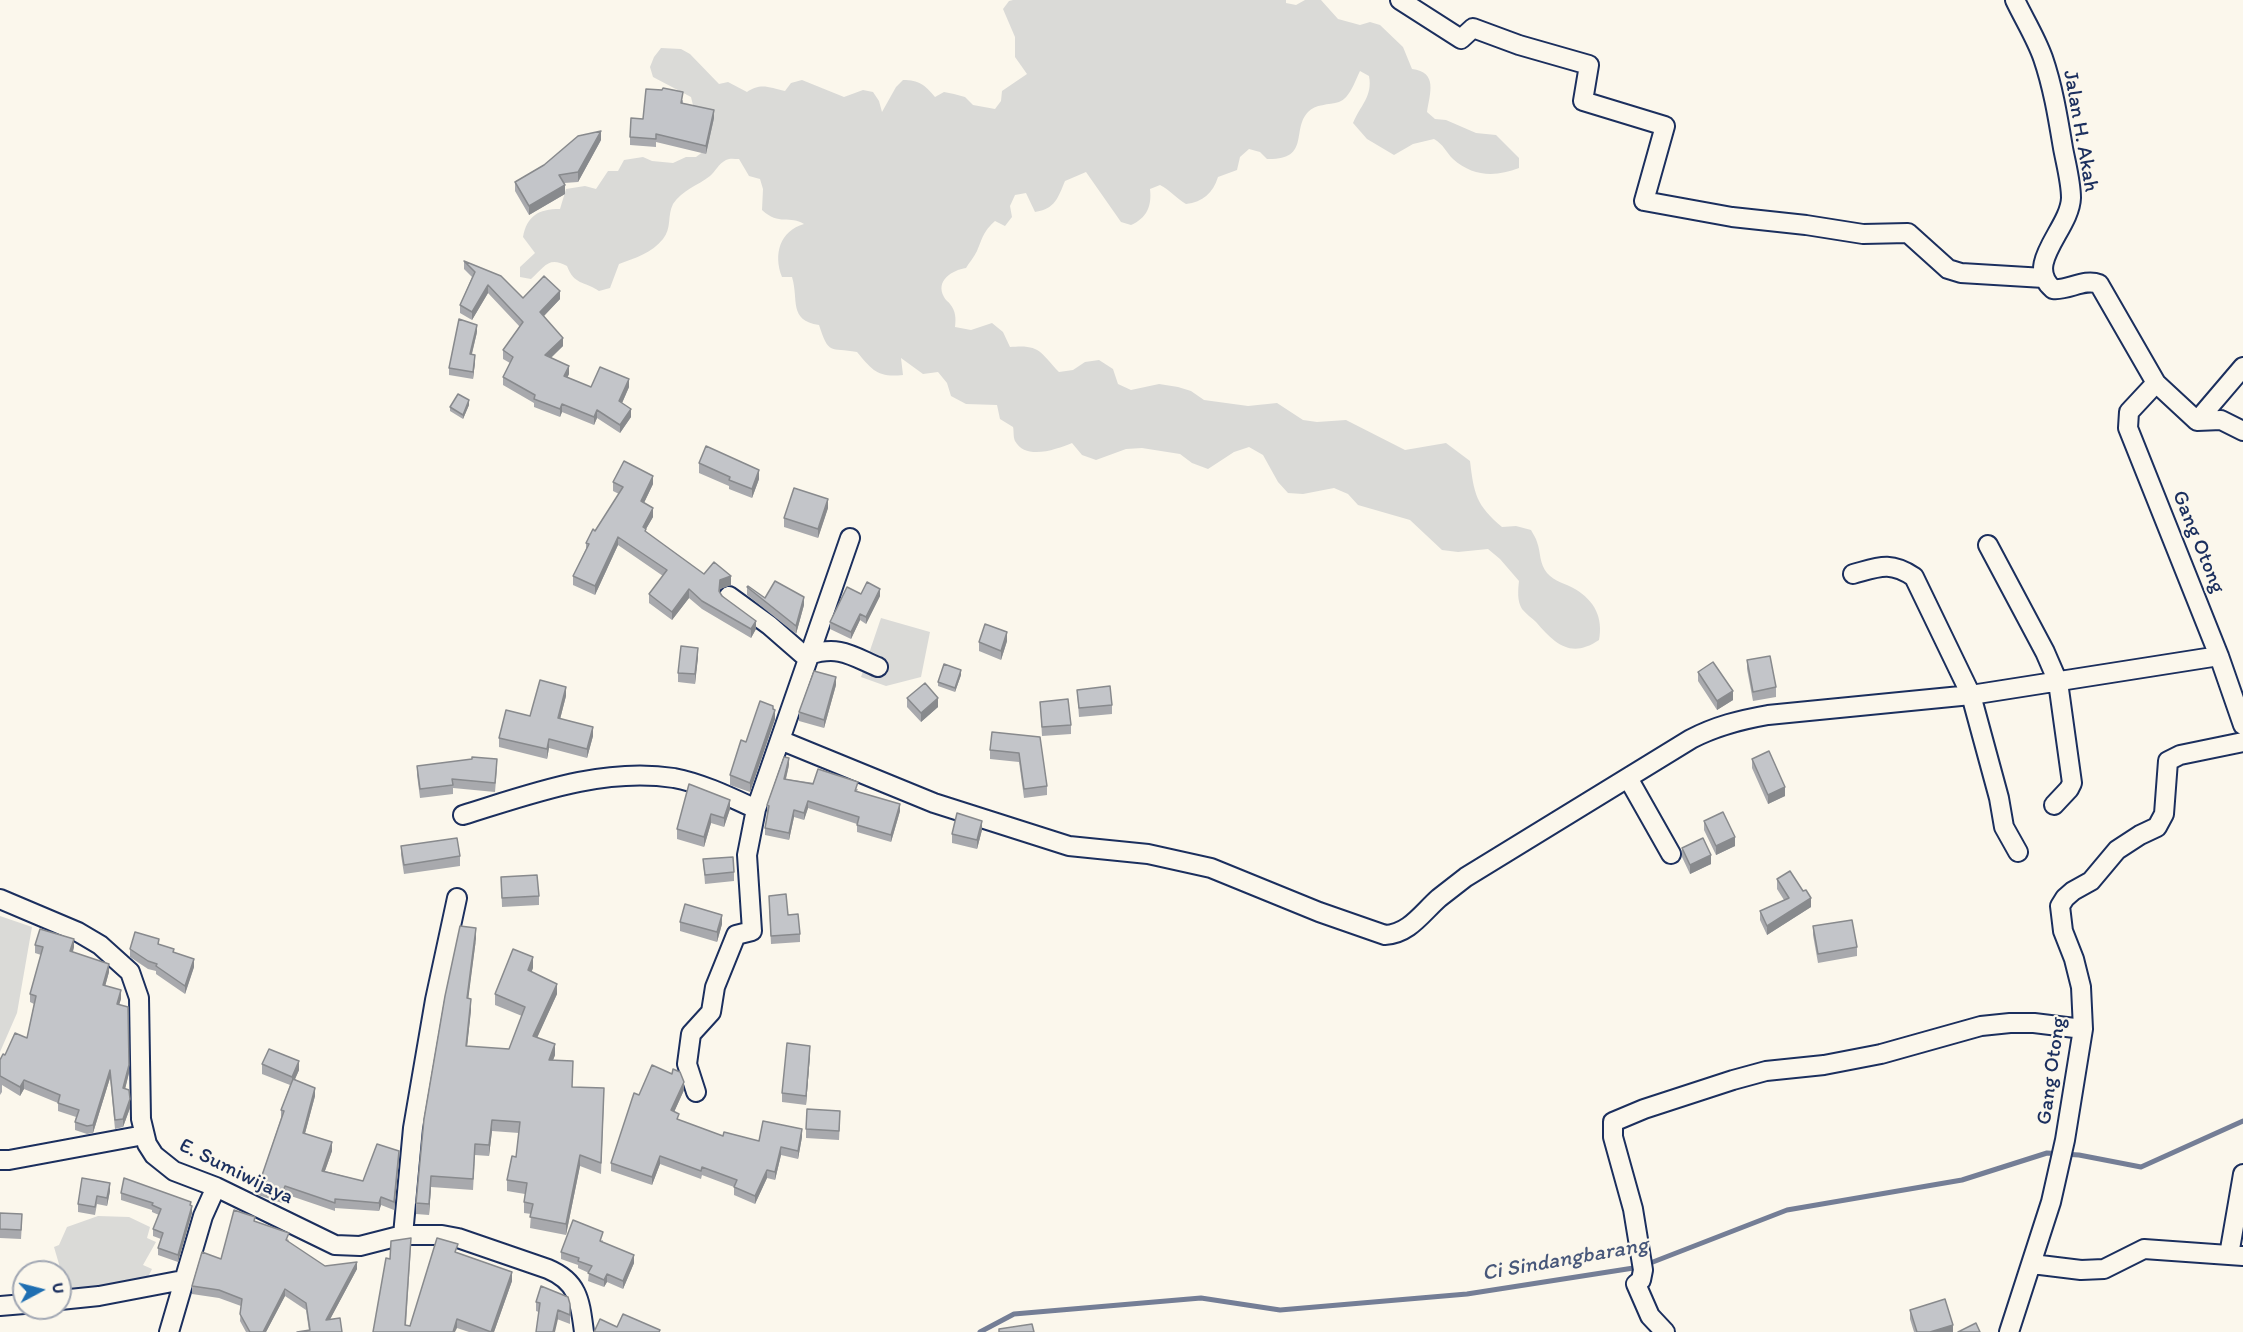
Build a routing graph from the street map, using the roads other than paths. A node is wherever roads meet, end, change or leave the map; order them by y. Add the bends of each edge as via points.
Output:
1 (1400, 0) edge
2 (2015, 0) edge
3 (2044, 278) junction
4 (2243, 367) edge
5 (2156, 383) junction
6 (2197, 421) junction
7 (2243, 430) edge
8 (850, 538) dead end
9 (1989, 545) dead end
10 (1853, 574) dead end
11 (729, 596) dead end
12 (2219, 656) junction
13 (809, 657) junction
14 (878, 667) dead end
15 (2058, 682) junction
16 (1971, 695) junction
17 (2243, 725) edge
18 (780, 740) junction
19 (2243, 742) edge
20 (1628, 778) junction
21 (2054, 805) dead end
22 (756, 809) junction
23 (463, 815) dead end
24 (2018, 852) dead end
25 (1671, 854) dead end
26 (457, 898) dead end
27 (0, 899) edge
28 (2083, 1029) junction
29 (696, 1092) dead end
30 (144, 1135) junction
31 (0, 1160) edge
32 (2243, 1174) edge
33 (209, 1202) junction
34 (403, 1235) junction
35 (2236, 1256) edge
36 (2032, 1264) junction
37 (183, 1280) junction
38 (72, 1299) edge
39 (169, 1332) edge
40 (584, 1332) edge
41 (1665, 1332) edge
42 (2009, 1332) edge

1 - 3 street via 1461,39 1473,28 1589,65 1583,101 1665,126 1644,201 1863,234 1908,233 1948,269
2 - 3 street, Jalan H. Akah via 2049,75 2071,192 2069,214 2043,261
3 - 5 street via 2053,289 2095,282
4 - 6 street
5 - 6 street
5 - 12 street, Gang Otong via 2129,412 2128,428
6 - 7 street via 2222,420
8 - 13 street
9 - 15 street
10 - 16 street via 1899,567 1914,577
11 - 13 street
12 - 15 street
12 - 17 street, Gang Otong
13 - 14 street via 819,652 840,651
13 - 18 street
15 - 16 street
15 - 21 street via 2072,783
16 - 20 street via 1740,720 1691,739
16 - 24 street via 2004,826
18 - 20 street via 934,803 1070,846 1148,854 1212,868 1385,935 1402,932 1466,877
18 - 22 street
19 - 28 street, Gang Otong via 2180,754 2168,761 2162,821 2117,850 2091,881 2065,898 2061,917 2081,987
20 - 25 street
22 - 23 street via 677,779 647,775 606,777 560,786
22 - 29 street via 747,855 752,931 736,935 725,956 711,1012 692,1034 687,1064
26 - 34 street via 413,1128
27 - 30 street, E. Sumiwijaya via 78,932 100,945 130,972 139,998
28 - 36 street, Gang Otong via 2065,1140
28 - 41 street via 2034,1023 1981,1026 1881,1054 1766,1071 1613,1122 1643,1270 1636,1284 1650,1316
30 - 31 street
30 - 33 street, E. Sumiwijaya via 154,1155
32 - 35 street
33 - 34 street, E. Sumiwijaya via 335,1245 360,1246
33 - 37 street
34 - 40 street, E. Sumiwijaya via 459,1238 561,1274 577,1295
35 - 36 street via 2144,1249 2103,1269
36 - 42 street, Gang Otong
37 - 38 street
37 - 39 street

